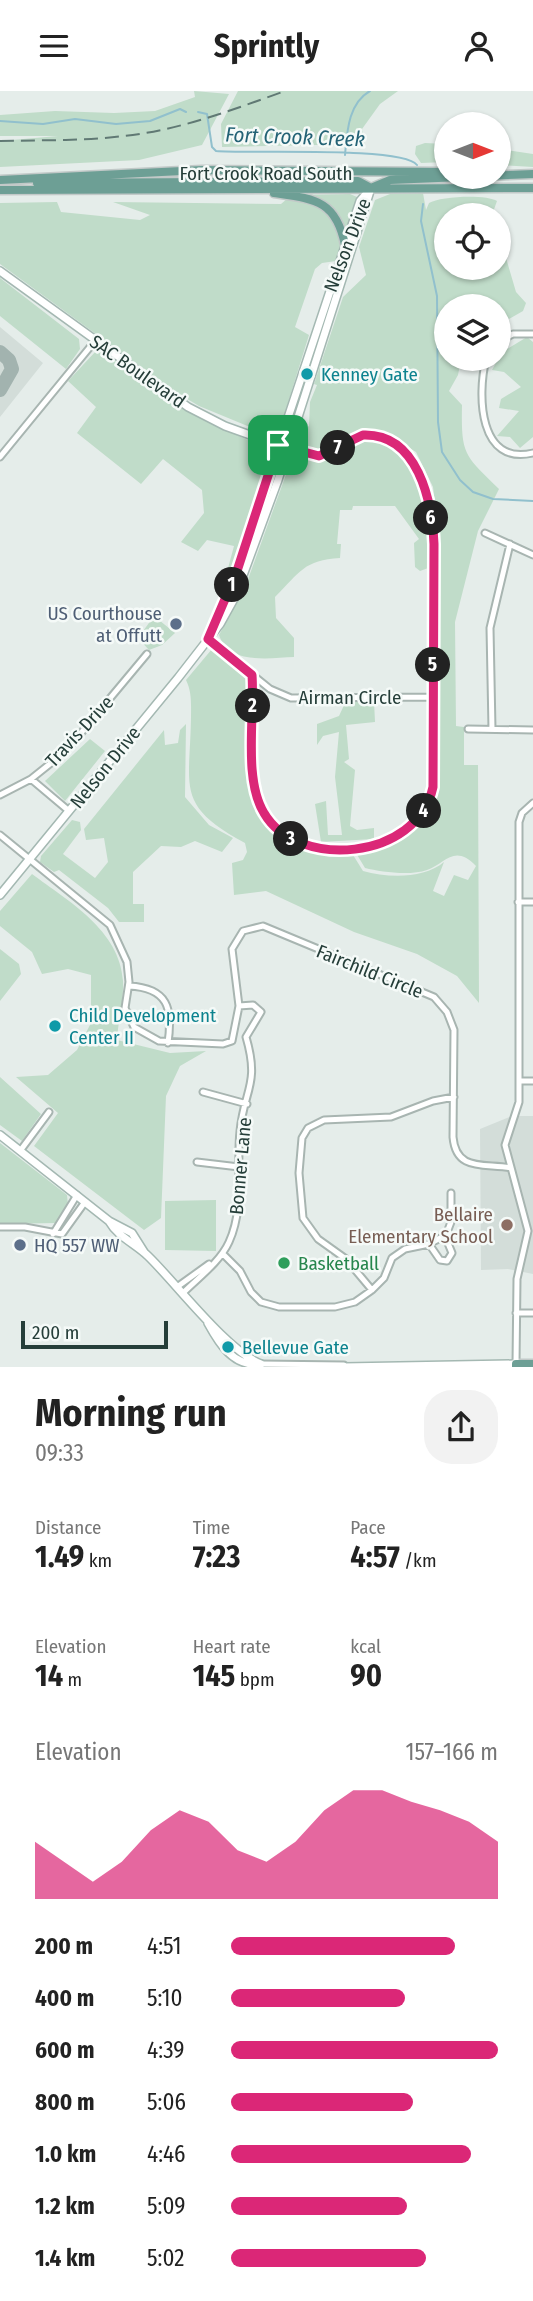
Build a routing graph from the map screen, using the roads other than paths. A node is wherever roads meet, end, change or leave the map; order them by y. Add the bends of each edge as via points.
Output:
1 (434, 172) edge
2 (511, 173) edge
3 (533, 174) edge
4 (0, 181) edge
5 (371, 188) junction
6 (533, 188) edge
7 (0, 190) edge
8 (251, 190) junction
9 (345, 245) junction
10 (0, 271) edge
11 (533, 334) edge
12 (511, 335) edge
13 (94, 341) junction
14 (485, 371) edge
15 (278, 445) junction
16 (288, 449) junction
17 (533, 453) edge
18 (0, 457) edge
19 (485, 533) dead end
20 (510, 544) junction
21 (533, 555) edge
22 (208, 639) junction
23 (147, 654) dead end
24 (252, 675) junction
25 (433, 698) junction
26 (468, 729) dead end
27 (492, 729) junction
28 (533, 730) edge
29 (31, 779) junction
30 (0, 795) edge
31 (533, 803) edge
32 (69, 811) junction
33 (0, 835) edge
34 (29, 859) junction
35 (0, 895) edge
36 (518, 902) junction
37 (533, 902) edge
38 (129, 986) junction
39 (239, 1006) junction
40 (169, 1043) junction
41 (533, 1080) edge
42 (519, 1081) junction
43 (203, 1092) dead end
44 (454, 1097) junction
45 (247, 1104) junction
46 (49, 1112) dead end
47 (0, 1135) edge
48 (20, 1150) junction
49 (197, 1162) dead end
50 (239, 1167) junction
51 (511, 1168) junction
52 (451, 1193) dead end
53 (77, 1195) junction
54 (85, 1202) junction
55 (0, 1227) edge
56 (53, 1234) junction
57 (444, 1236) junction
58 (429, 1244) junction
59 (223, 1254) junction
60 (180, 1290) junction
61 (372, 1290) junction
62 (202, 1313) junction
63 (516, 1313) junction
64 (533, 1313) edge
65 (261, 1364) junction
66 (533, 1364) edge
67 (367, 1365) edge
68 (429, 1365) edge
69 (516, 1365) edge
70 (344, 1366) edge

1 - 4 main road, Fort Crook Road South via 202,170
2 - 3 main road
3 - 5 main road via 390,180
4 - 5 main road via 358,181
5 - 6 main road, Fort Crook Road South
5 - 8 main road, Fort Crook Road South
5 - 9 street, Nelson Drive via 360,201
5 - 16 street, Nelson Drive
7 - 8 main road, Fort Crook Road South
8 - 9 main road via 321,203 337,218
9 - 15 street, Nelson Drive
10 - 13 street, SAC Boulevard
11 - 12 street
13 - 15 street, SAC Boulevard via 200,414
13 - 18 street
14 - 17 street via 486,433 503,451
15 - 16 street, SAC Boulevard
15 - 22 street, Nelson Drive via 234,579
16 - 22 street, Nelson Drive via 241,584
16 - 25 street, SAC Boulevard via 319,456 363,435 379,435 397,443 408,456 426,497 433,529
19 - 20 street
20 - 21 street
20 - 27 street via 490,628
22 - 24 street, Airman Circle
22 - 32 street, Nelson Drive
23 - 29 street, Travis Drive via 66,751
24 - 25 street, Airman Circle via 292,698
24 - 25 street via 256,797 278,830 315,847 379,846 398,838 416,822 433,787
26 - 27 street
27 - 28 street
29 - 30 street, Travis Drive
29 - 32 street
31 - 36 street via 519,822
32 - 34 street, Nelson Drive
33 - 34 street
34 - 35 street, Nelson Drive
34 - 38 street via 110,925 125,954
36 - 37 street
36 - 42 street
38 - 40 street via 125,1008 130,1021 144,1035
38 - 40 street via 149,989 163,999 170,1014
39 - 40 street via 235,1033 228,1044
39 - 44 street, Fairchild Circle via 232,949 243,931 256,926 271,927 326,954 422,990 442,1004 452,1022
39 - 45 street, Bonner Lane via 253,1005 261,1012 246,1037 253,1072
41 - 42 street
42 - 51 street via 518,1110 505,1145
43 - 45 street
44 - 51 street, Fairchild Circle via 456,1152 468,1164
44 - 61 street via 391,1117 324,1120 308,1128 302,1138 303,1218 318,1239 346,1259
45 - 50 street, Bonner Lane via 240,1130
46 - 48 street
47 - 48 street
48 - 53 street
49 - 50 street
50 - 59 street, Bonner Lane via 234,1229
51 - 63 street via 528,1231 518,1272
52 - 57 street via 451,1222
53 - 54 street
53 - 56 street
54 - 56 street via 62,1234
54 - 60 street via 132,1233
55 - 56 street
57 - 58 street
57 - 58 street via 452,1253 447,1261 440,1260
58 - 61 street via 405,1249 392,1258 384,1278
59 - 60 street, Bonner Lane via 197,1270
59 - 61 street via 255,1297 268,1305 335,1307 355,1302
60 - 62 street
62 - 65 street via 236,1348
62 - 65 street via 229,1354 246,1364
63 - 64 street
63 - 69 street
65 - 70 street
66 - 69 main road
67 - 68 street
67 - 70 street
68 - 69 street

